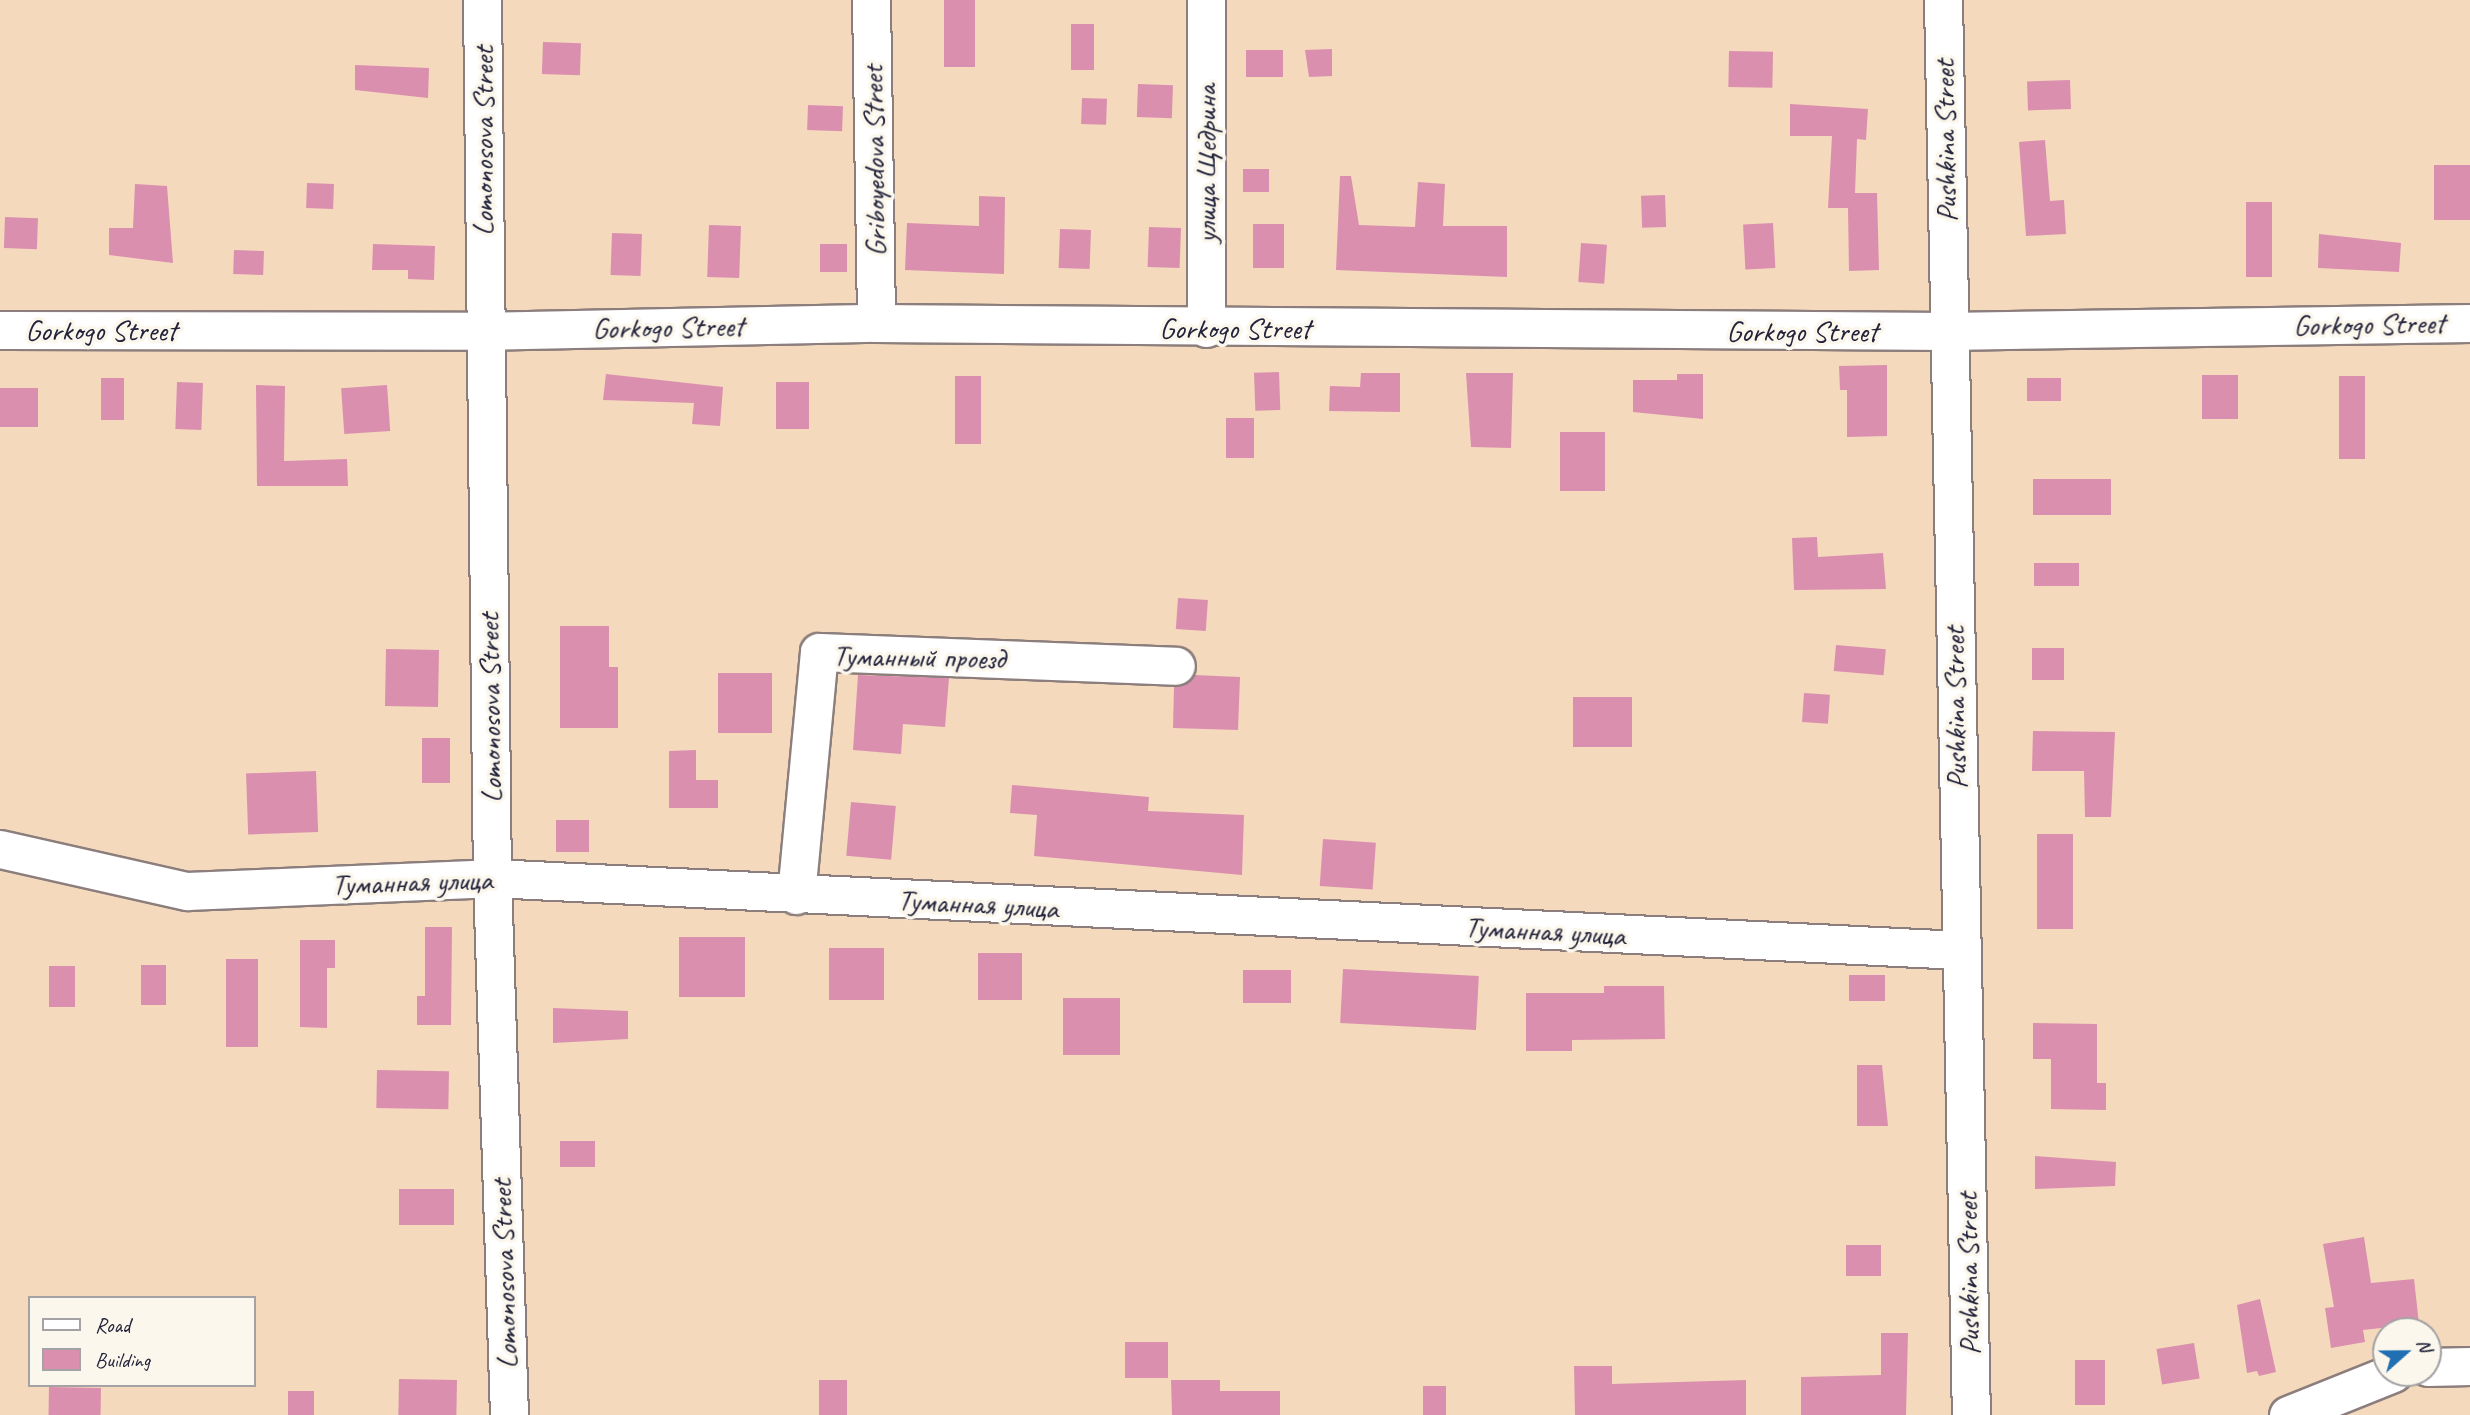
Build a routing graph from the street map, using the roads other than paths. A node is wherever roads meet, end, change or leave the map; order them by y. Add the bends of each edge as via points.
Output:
1 (482, 0) edge
2 (872, 0) edge
3 (1206, 0) edge
4 (1943, 0) edge
5 (876, 323) junction
6 (2470, 323) edge
7 (1206, 328) junction
8 (0, 330) edge
9 (484, 331) junction
10 (1947, 331) junction
11 (1176, 666) dead end
12 (0, 849) edge
13 (492, 878) junction
14 (796, 895) junction
15 (1961, 950) junction
16 (2470, 1366) edge
17 (2442, 1367) edge
18 (2372, 1381) edge
19 (509, 1415) edge
20 (1971, 1415) edge
21 (2288, 1415) edge

1 - 9 street, Lomonosova Street
2 - 5 street, Griboyedova Street
3 - 7 street, улица Щедрина
4 - 10 street, Pushkina Street
5 - 7 street, Gorkogo Street
5 - 9 street, Gorkogo Street
6 - 10 street, Gorkogo Street
7 - 10 street, Gorkogo Street
8 - 9 street, Gorkogo Street
9 - 13 street, Lomonosova Street
10 - 15 street, Pushkina Street
11 - 14 street, Туманный проезд via 820,652
12 - 13 street, Туманная улица via 187,891
13 - 14 street, Туманная улица
13 - 19 street, Lomonosova Street
14 - 15 street, Туманная улица
15 - 20 street, Pushkina Street
16 - 17 street
18 - 21 street

